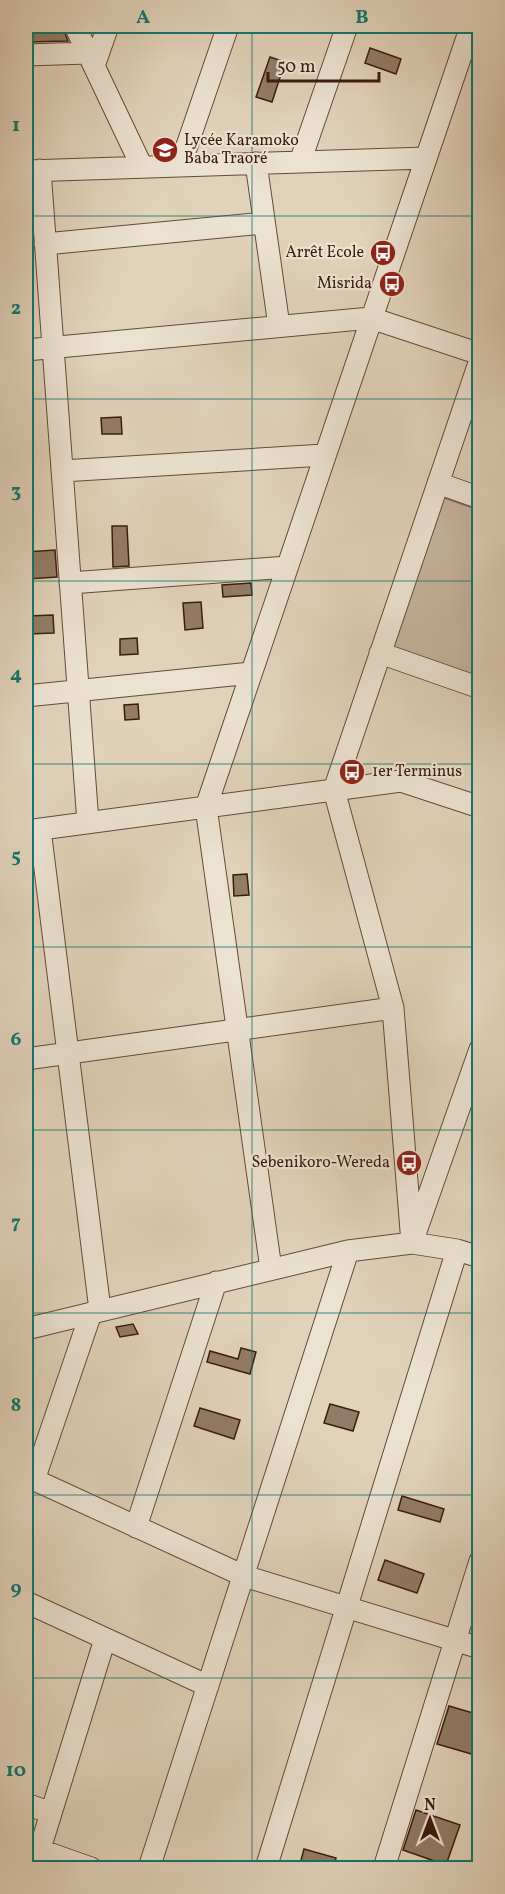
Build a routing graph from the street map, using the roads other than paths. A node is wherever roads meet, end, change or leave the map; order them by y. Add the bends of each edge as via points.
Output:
1 (75, 26) edge
2 (108, 26) edge
3 (228, 26) edge
4 (347, 26) edge
5 (471, 26) edge
6 (26, 55) edge
7 (91, 59) junction
8 (426, 158) junction
9 (300, 162) junction
10 (256, 163) junction
11 (180, 166) junction
12 (142, 167) junction
13 (33, 171) edge
14 (264, 223) junction
15 (45, 244) junction
16 (371, 318) junction
17 (279, 327) junction
18 (53, 347) junction
19 (26, 350) edge
20 (480, 354) edge
21 (480, 360) edge
22 (324, 455) junction
23 (62, 471) junction
24 (438, 483) junction
25 (480, 498) edge
26 (287, 567) junction
27 (70, 583) junction
28 (380, 653) junction
29 (251, 673) junction
30 (480, 688) edge
31 (78, 690) junction
32 (26, 696) edge
33 (334, 790) junction
34 (206, 807) junction
35 (480, 807) edge
36 (88, 823) junction
37 (33, 830) edge
38 (393, 1008) junction
39 (237, 1030) junction
40 (480, 1049) edge
41 (68, 1053) junction
42 (26, 1059) edge
43 (412, 1243) junction
44 (457, 1250) junction
45 (348, 1251) junction
46 (480, 1257) edge
47 (271, 1269) junction
48 (216, 1282) junction
49 (96, 1311) junction
50 (26, 1329) edge
51 (30, 1478) edge
52 (136, 1527) junction
53 (480, 1561) edge
54 (244, 1576) junction
55 (26, 1602) edge
56 (346, 1608) junction
57 (105, 1640) junction
58 (455, 1641) junction
59 (480, 1648) edge
60 (208, 1686) junction
61 (26, 1804) edge
62 (51, 1813) junction
63 (37, 1859) edge
64 (91, 1869) edge
65 (149, 1869) edge
66 (266, 1869) edge
67 (384, 1869) edge

1 - 7 street
2 - 7 street
3 - 11 street
4 - 9 street
5 - 8 street
6 - 7 street
7 - 12 street
8 - 9 street
8 - 16 street
9 - 10 street
10 - 11 street
10 - 14 street
11 - 12 street
12 - 13 street
13 - 15 street
14 - 15 street
14 - 17 street
15 - 18 street
16 - 17 street
16 - 20 street
16 - 22 street
17 - 18 street
18 - 19 street
18 - 23 street
21 - 24 street
22 - 23 street
22 - 26 street
23 - 27 street
24 - 25 street
24 - 28 street
26 - 27 street
26 - 29 street
27 - 31 street
28 - 30 street
28 - 33 street
29 - 31 street
29 - 34 street
31 - 32 street
31 - 36 street
33 - 34 street
33 - 35 street via 402,781
33 - 38 street
34 - 36 street
34 - 39 street
36 - 37 street
37 - 41 street
38 - 39 street
38 - 43 street
39 - 41 street
39 - 47 street
40 - 43 street
41 - 42 street
41 - 49 street
43 - 44 street
43 - 45 street
44 - 46 street
44 - 56 street
45 - 47 street
45 - 54 street
47 - 48 street
48 - 49 street
48 - 52 street
49 - 50 street
49 - 51 street
51 - 52 street
52 - 54 street
53 - 58 street
54 - 56 street
54 - 60 street
55 - 57 street
56 - 58 street
56 - 66 street
57 - 60 street
57 - 62 street
58 - 59 street
58 - 67 street
60 - 65 street
61 - 62 street
62 - 63 street
63 - 64 street

